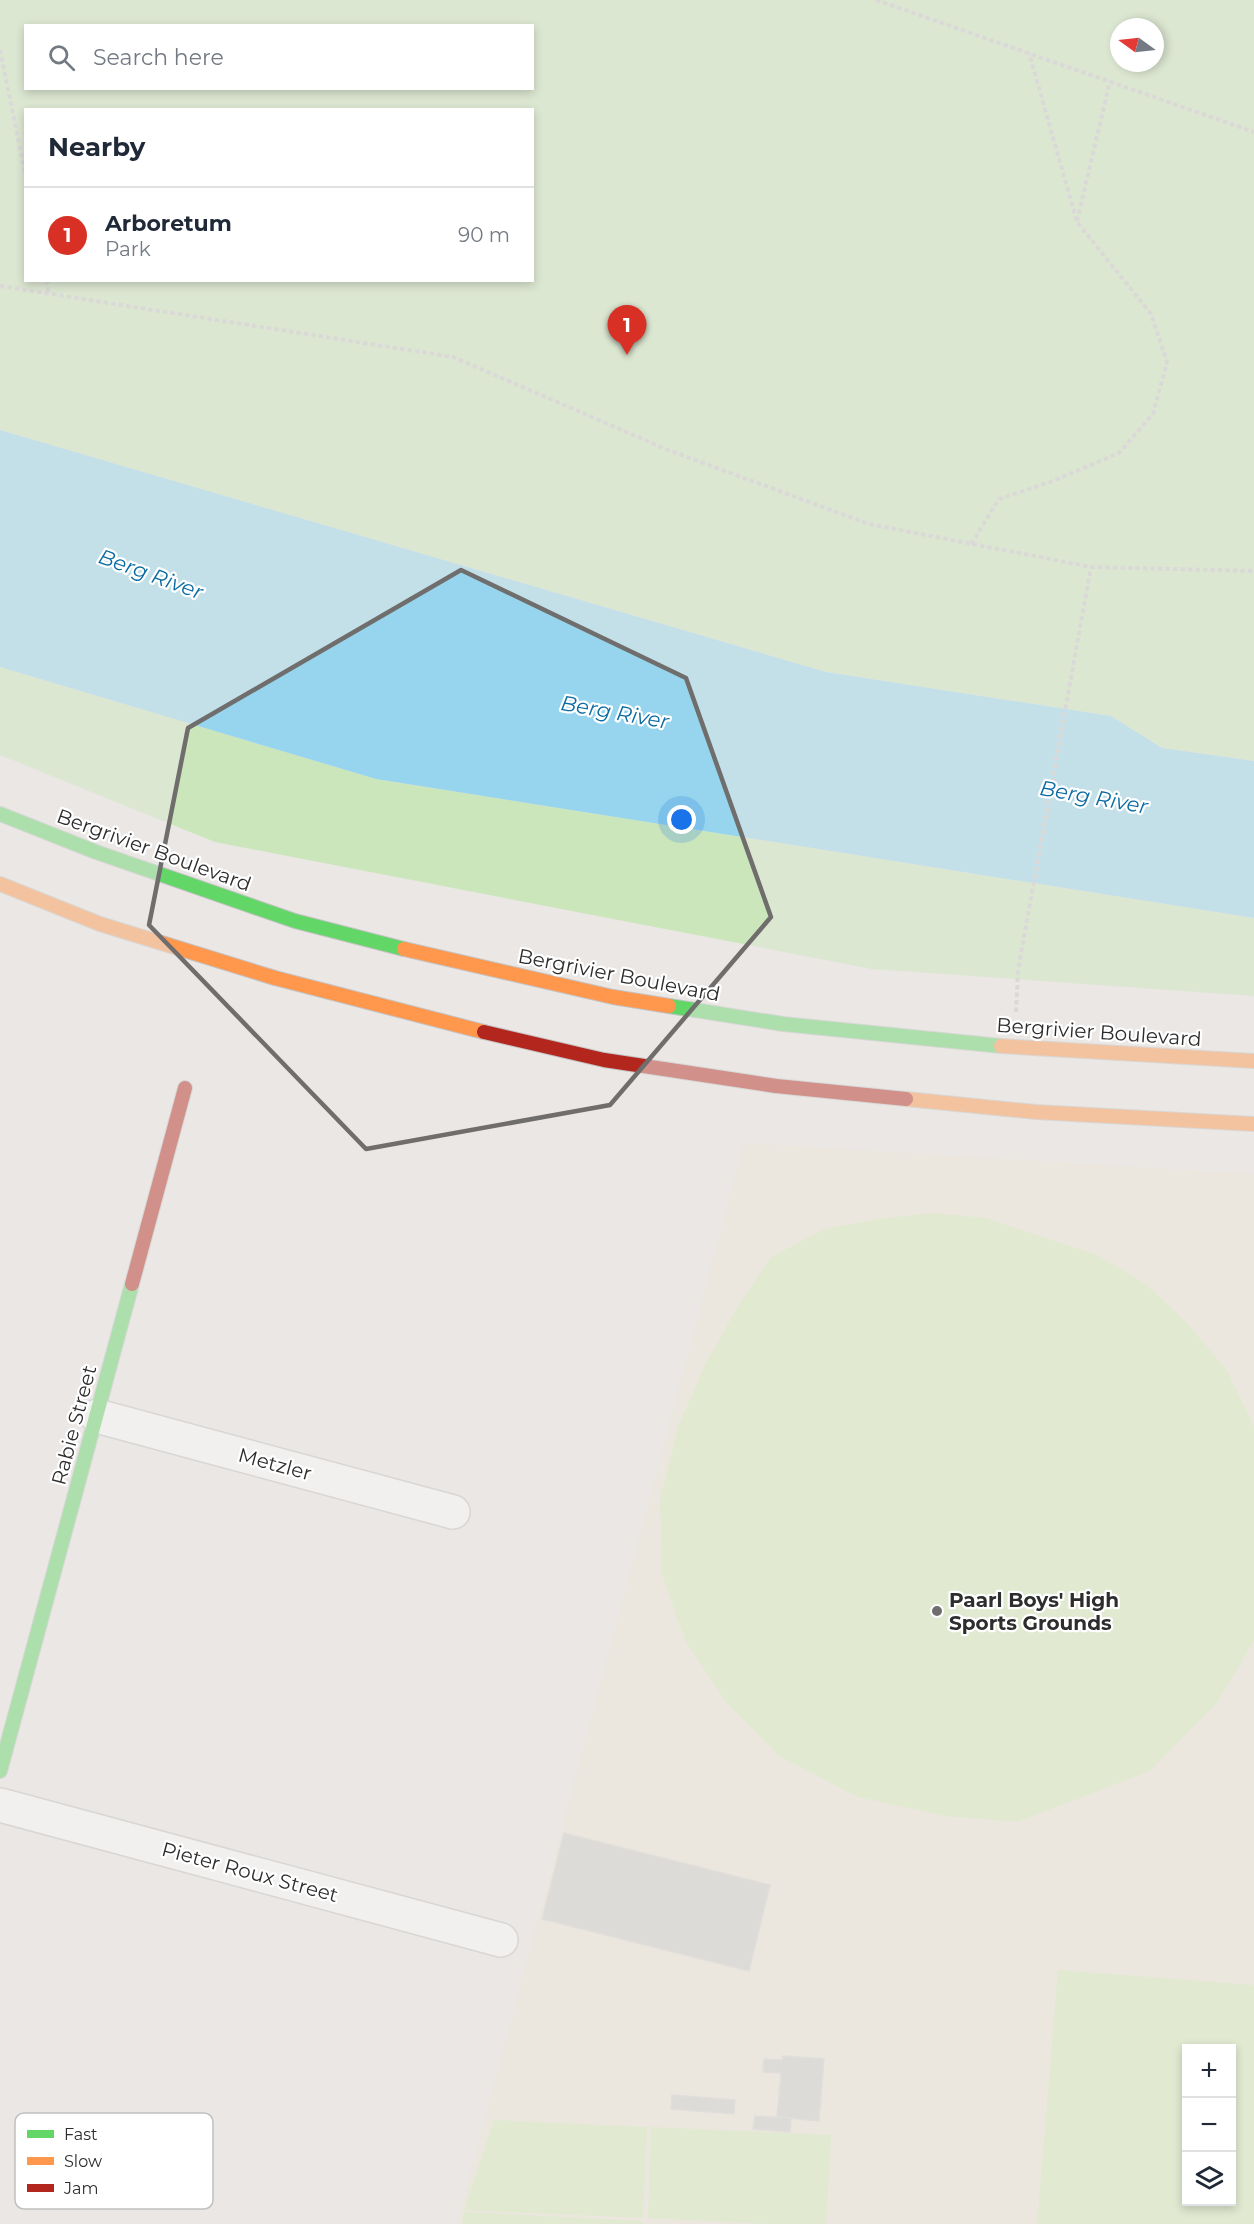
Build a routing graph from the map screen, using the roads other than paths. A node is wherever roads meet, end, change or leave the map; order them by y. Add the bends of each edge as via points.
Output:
1 (0, 814) edge
2 (0, 884) edge
3 (1254, 1061) edge
4 (185, 1088) dead end
5 (1254, 1124) edge
6 (97, 1416) junction
7 (453, 1512) dead end
8 (0, 1771) edge
9 (0, 1805) edge
10 (501, 1940) dead end

1 - 3 street, Bergrivier Boulevard via 295,921 613,996 783,1024 1014,1047
2 - 5 street via 100,924 275,978 604,1060 776,1086 1036,1112
4 - 6 street, Rabie Street
6 - 7 street, Metzler
6 - 8 street, Rabie Street
9 - 10 street, Pieter Roux Street

